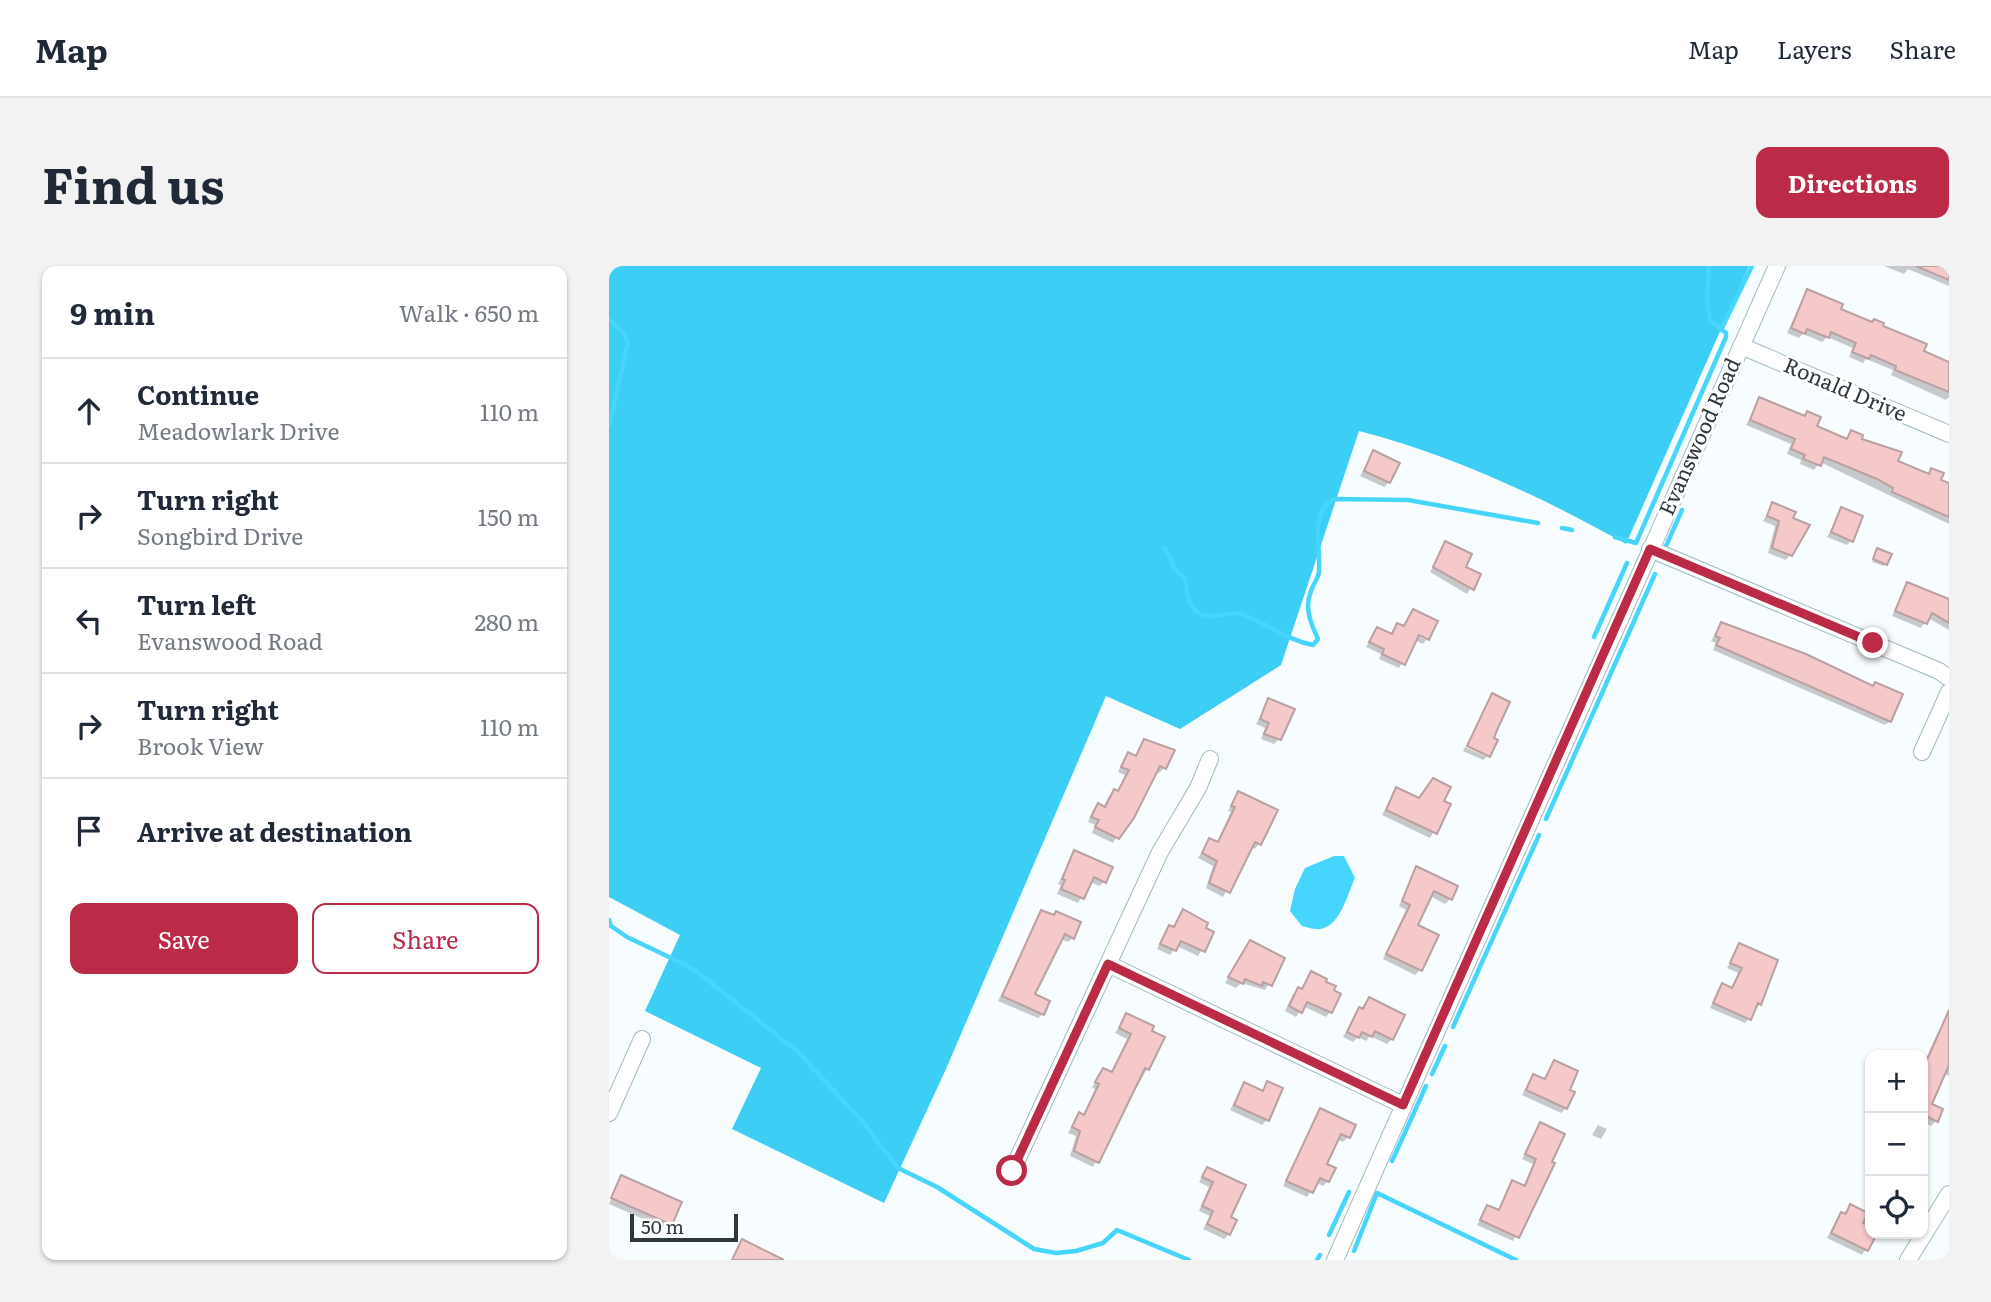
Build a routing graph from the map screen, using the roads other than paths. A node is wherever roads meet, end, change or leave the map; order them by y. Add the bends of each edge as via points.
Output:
1 (1777, 266) edge
2 (1741, 346) junction
3 (1949, 433) edge
4 (1650, 549) junction
5 (1949, 678) edge
6 (1949, 692) edge
7 (1922, 752) dead end
8 (1210, 760) dead end
9 (1108, 964) junction
10 (642, 1040) dead end
11 (1403, 1105) junction
12 (609, 1113) edge
13 (1012, 1171) dead end
14 (1949, 1194) edge
15 (1335, 1260) edge
16 (1908, 1260) edge

1 - 2 street, Evanswood Road
2 - 3 street, Ronald Drive
2 - 4 street, Evanswood Road
4 - 5 street
4 - 11 street, Evanswood Road
6 - 7 street
8 - 9 street via 1160,852
9 - 11 street
9 - 13 street
10 - 12 street
11 - 15 street, Evanswood Road
14 - 16 street

